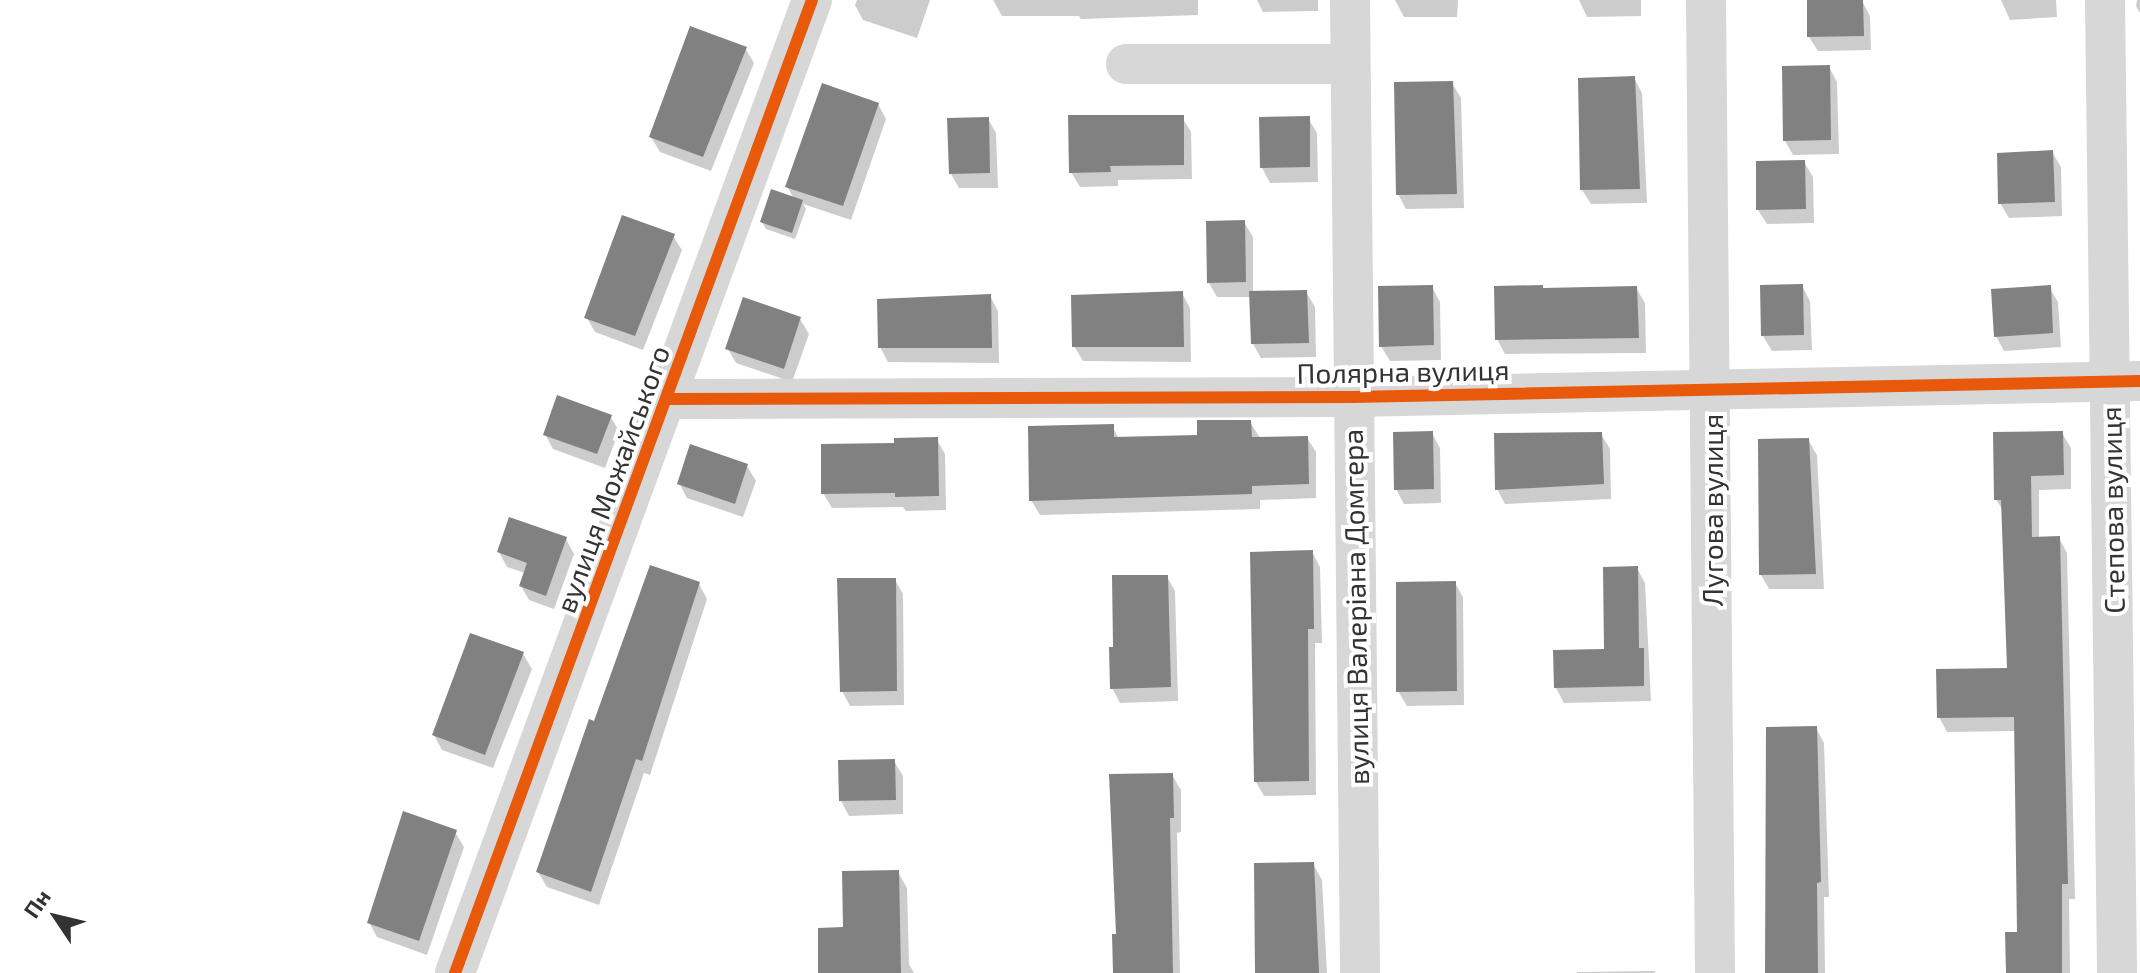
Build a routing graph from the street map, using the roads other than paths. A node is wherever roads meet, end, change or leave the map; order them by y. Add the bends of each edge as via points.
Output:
1 (812, 0) edge
2 (1350, 0) edge
3 (1706, 0) edge
4 (2105, 0) edge
5 (1126, 64) dead end
6 (1350, 64) junction
7 (2125, 382) edge
8 (1711, 389) junction
9 (1352, 397) junction
10 (668, 399) junction
11 (455, 973) edge
12 (1360, 973) edge
13 (1715, 973) edge
14 (2117, 973) edge

1 - 10 street, вулиця Можайського
2 - 6 street, вулиця Валеріана Домгера
3 - 8 street, Лугова вулиця
4 - 7 street, Степова вулиця
5 - 6 street
6 - 9 street, вулиця Валеріана Домгера
7 - 8 street, Полярна вулиця
7 - 14 street, Степова вулиця
8 - 9 street, Полярна вулиця
8 - 13 street, Лугова вулиця
9 - 10 street, Полярна вулиця
9 - 12 street, вулиця Валеріана Домгера
10 - 11 street, вулиця Можайського

